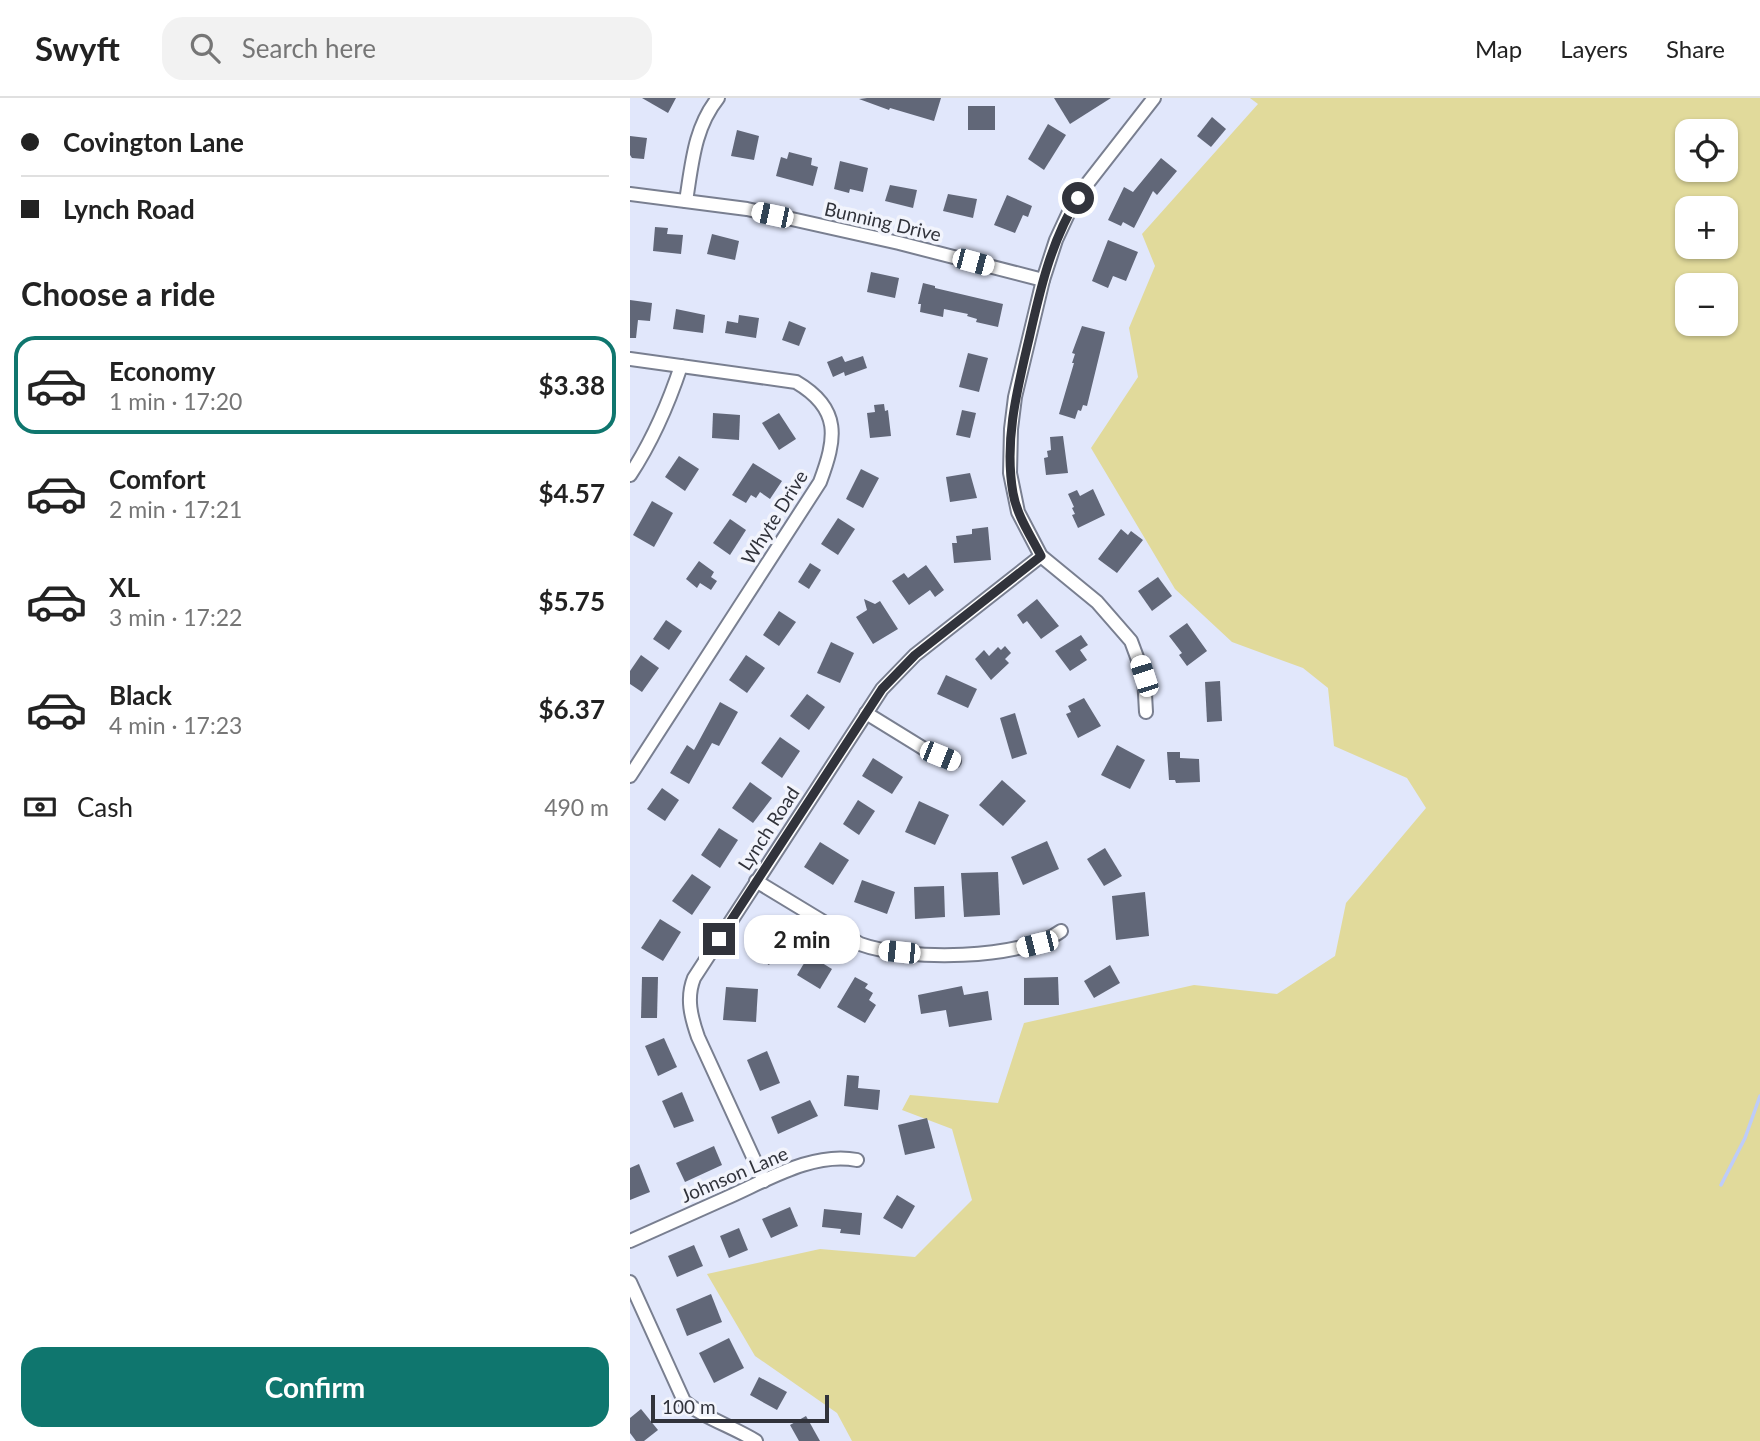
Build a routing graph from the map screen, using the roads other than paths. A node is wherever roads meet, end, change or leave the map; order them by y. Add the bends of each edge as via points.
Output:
1 (718, 98) edge
2 (1154, 98) edge
3 (630, 194) edge
4 (686, 201) junction
5 (1043, 280) junction
6 (630, 359) edge
7 (681, 366) junction
8 (630, 475) edge
9 (1041, 556) junction
10 (1146, 712) dead end
11 (866, 713) junction
12 (954, 761) dead end
13 (630, 776) edge
14 (756, 881) junction
15 (1061, 931) dead end
16 (857, 1160) dead end
17 (764, 1181) junction
18 (630, 1241) edge
19 (630, 1282) edge
20 (756, 1441) edge

1 - 4 street via 696,139
2 - 5 street via 1069,212
3 - 4 street, Bunning Drive
4 - 5 street, Bunning Drive via 747,209
5 - 9 street via 1015,397 1010,462 1018,512
6 - 7 street, Whyte Drive
7 - 8 street via 667,408
7 - 13 street, Whyte Drive via 796,382 824,408 832,450 820,482
9 - 10 street via 1097,601 1131,641 1144,676
9 - 11 street, Lynch Road via 915,655
11 - 12 street via 926,750
11 - 14 street, Lynch Road
14 - 15 street via 874,949 979,953 1037,944
14 - 17 street, Lynch Road via 694,978 690,1000 698,1037
16 - 17 street, Johnson Lane via 825,1160
17 - 18 street, Johnson Lane
19 - 20 street via 684,1401

